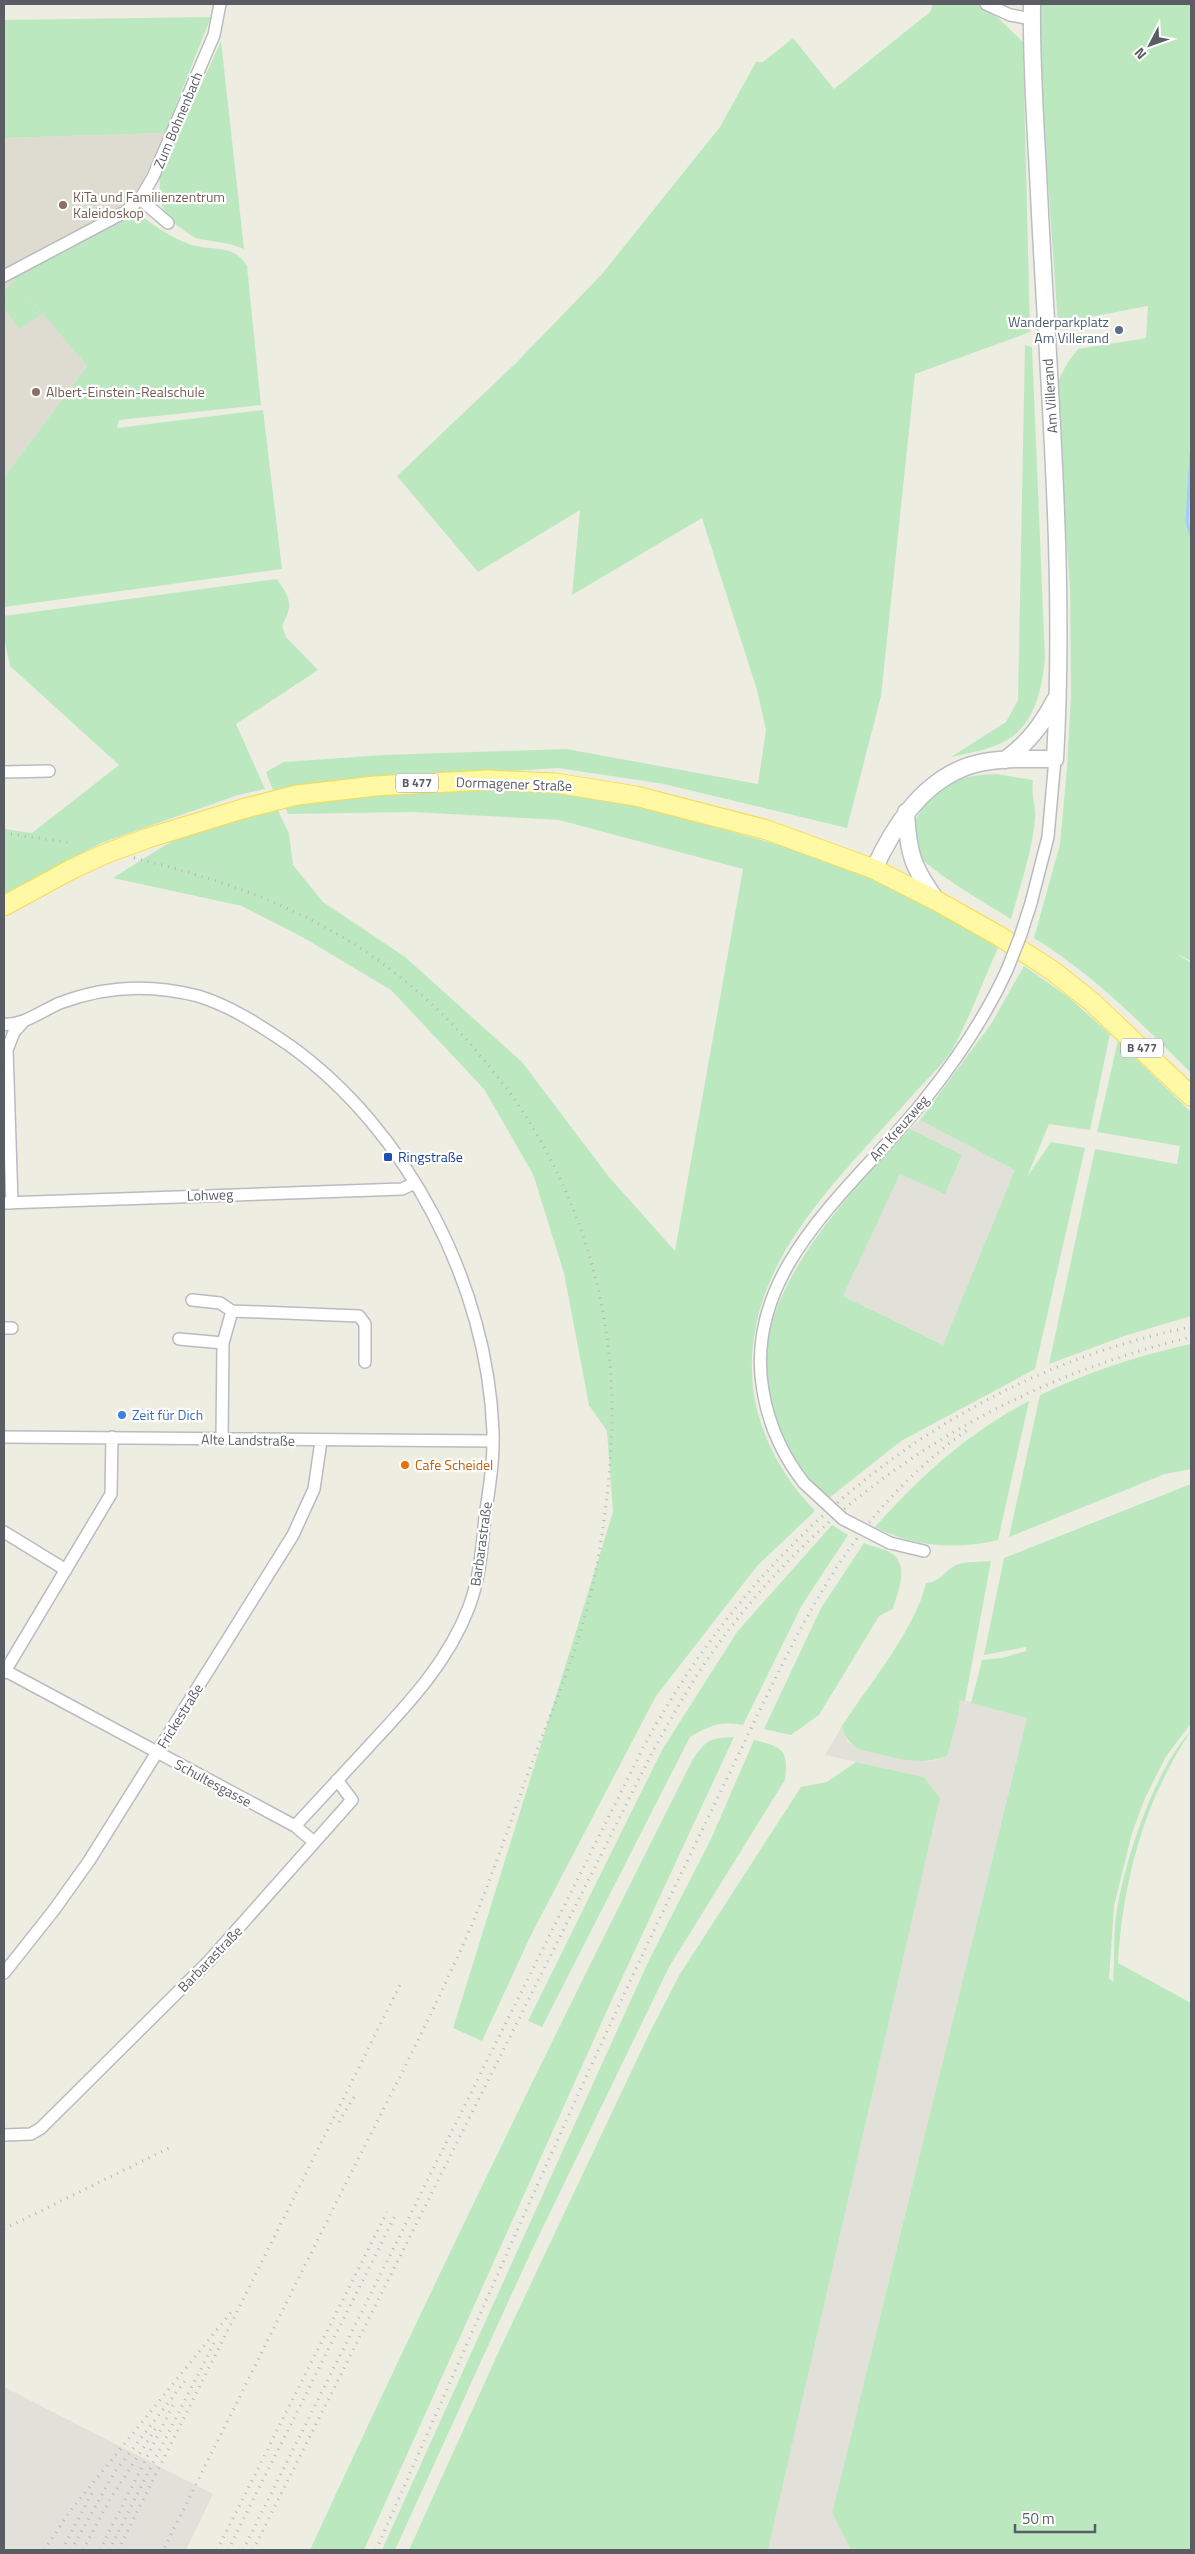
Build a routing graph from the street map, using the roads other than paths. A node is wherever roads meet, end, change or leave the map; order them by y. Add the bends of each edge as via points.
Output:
1 (220, 4) edge
2 (986, 4) edge
3 (1032, 12) edge
4 (140, 199) junction
5 (168, 223) dead end
6 (4, 276) edge
7 (1058, 694) junction
8 (1054, 759) junction
9 (1005, 760) junction
10 (49, 771) dead end
11 (4, 772) edge
12 (906, 812) junction
13 (874, 869) junction
14 (937, 901) junction
15 (4, 906) edge
16 (25, 1020) junction
17 (4, 1024) edge
18 (5, 1047) edge
19 (1191, 1096) edge
20 (415, 1183) junction
21 (8, 1203) edge
22 (192, 1300) dead end
23 (232, 1311) junction
24 (179, 1339) dead end
25 (223, 1343) junction
26 (365, 1362) dead end
27 (4, 1437) edge
28 (112, 1437) junction
29 (222, 1440) junction
30 (321, 1441) junction
31 (493, 1441) junction
32 (4, 1532) edge
33 (924, 1551) dead end
34 (66, 1570) junction
35 (4, 1671) edge
36 (157, 1754) junction
37 (337, 1780) junction
38 (296, 1826) junction
39 (314, 1842) junction
40 (4, 1973) edge
41 (4, 2135) edge

1 - 4 street, Zum Bohnenbach via 214,35 153,178
2 - 3 street via 1010,15
3 - 7 main road, Am Villerand via 1054,454
4 - 5 street
4 - 6 street via 125,212
7 - 8 main road, Am Villerand
7 - 9 main road via 1044,723 1025,745
8 - 9 main road
8 - 33 street, Am Kreuzweg, bridge via 1048,838 1031,903 1007,970 980,1022 927,1098 810,1231 780,1280 765,1324 759,1370 769,1418 787,1460 804,1483 843,1520 890,1543
9 - 12 main road via 964,767 936,783
10 - 11 street
12 - 13 main road
12 - 14 main road via 911,858 918,876
13 - 14 main road, B 477
13 - 15 main road, Dormagener Straße / B 477, bridge via 767,830 636,796 555,783 432,782 297,795 242,809 107,853
14 - 19 main road, B 477 via 1006,940 1053,972 1092,1002
16 - 17 street
16 - 18 street
16 - 20 street via 75,998 109,990 177,991 216,1003 264,1028 335,1083 380,1132
18 - 21 street
20 - 21 street, Lohweg via 402,1189
20 - 31 street via 446,1241 475,1323 485,1367
22 - 23 street via 220,1303
23 - 25 street
23 - 26 street via 359,1316 365,1324
24 - 25 street
25 - 29 street
27 - 28 street, Alte Landstraße
28 - 29 street, Alte Landstraße
28 - 34 street via 111,1494
29 - 30 street, Alte Landstraße
30 - 31 street, Alte Landstraße
30 - 36 street, Frickestraße via 314,1489 293,1536
31 - 37 street, Barbarastraße via 476,1587 458,1634 416,1693
32 - 34 street
34 - 35 street
35 - 36 street, Schultesgasse
36 - 38 street, Schultesgasse
36 - 40 street, Frickestraße via 89,1861
37 - 38 street, Barbarastraße
37 - 39 street, Barbarastraße via 352,1800
38 - 39 street, Schultesgasse
39 - 41 street, Barbarastraße via 209,1961 41,2128 26,2135

